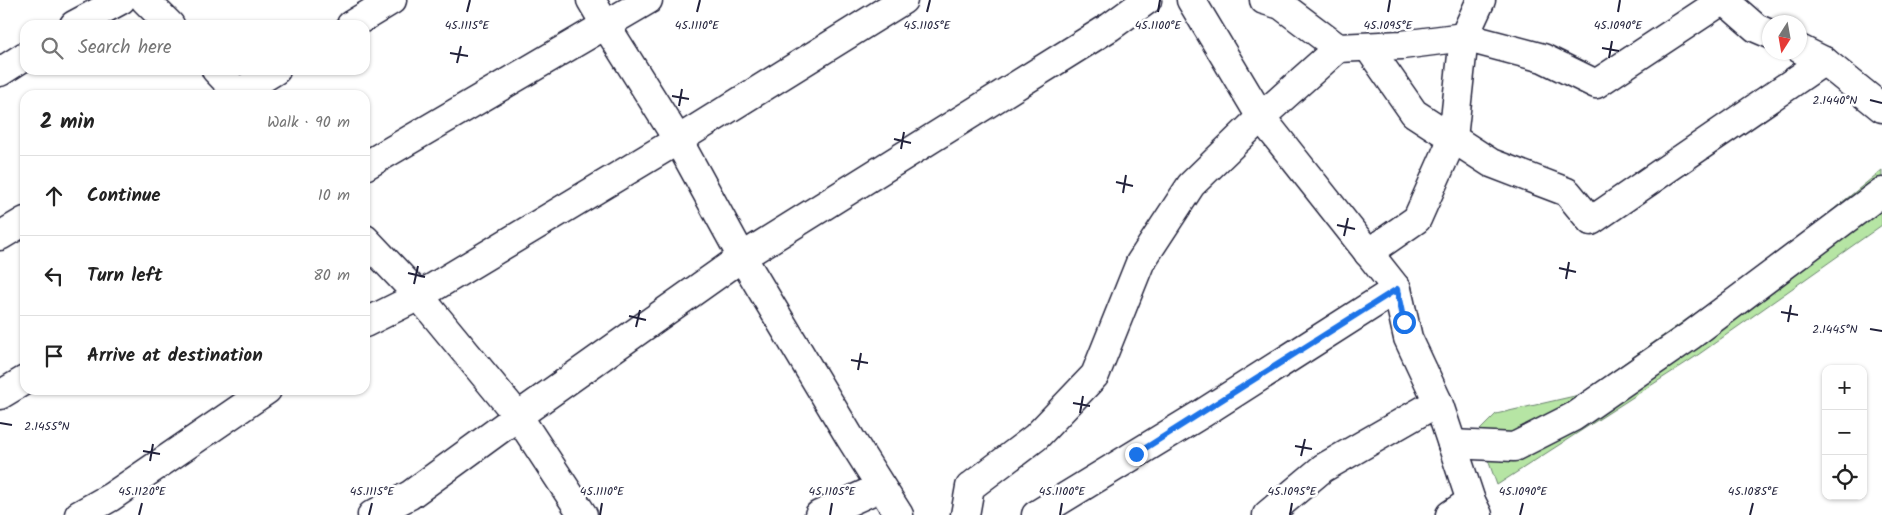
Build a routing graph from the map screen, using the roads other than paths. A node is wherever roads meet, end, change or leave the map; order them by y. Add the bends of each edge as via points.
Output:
1 (121, 0) edge
2 (145, 0) edge
3 (392, 0) edge
4 (591, 0) edge
5 (648, 0) edge
6 (903, 0) edge
7 (1147, 0) edge
8 (1192, 0) edge
9 (1264, 0) edge
10 (1481, 0) edge
11 (1723, 0) edge
12 (83, 20) edge
13 (165, 20) edge
14 (359, 20) edge
15 (605, 24) junction
16 (1762, 31) edge
17 (1464, 37) junction
18 (1368, 46) junction
19 (1338, 48) junction
20 (1807, 52) edge
21 (20, 59) edge
22 (1824, 61) junction
23 (0, 72) edge
24 (221, 75) edge
25 (268, 75) edge
26 (234, 90) edge
27 (244, 90) edge
28 (1882, 108) edge
29 (1262, 117) junction
30 (1453, 138) junction
31 (678, 140) junction
32 (370, 163) edge
33 (1882, 192) edge
34 (20, 224) edge
35 (0, 236) edge
36 (370, 243) edge
37 (1368, 253) junction
38 (742, 257) junction
39 (1397, 289) junction
40 (419, 296) junction
41 (370, 320) edge
42 (20, 383) edge
43 (0, 395) edge
44 (260, 395) edge
45 (1438, 402) junction
46 (518, 416) junction
47 (1452, 444) junction
48 (881, 487) junction
49 (1466, 510) edge
50 (79, 515) edge
51 (372, 515) edge
52 (584, 515) edge
53 (819, 515) edge
54 (899, 515) edge
55 (965, 515) edge
56 (1036, 515) edge
57 (1267, 515) edge

1 - 12 street
2 - 13 street
3 - 14 street
4 - 15 street
5 - 15 street
6 - 31 street
7 - 38 street via 1110,28
8 - 29 street
9 - 19 street via 1280,5
10 - 17 street
11 - 16 street
11 - 17 street via 1596,84 1543,58
15 - 31 street
15 - 32 street
17 - 18 street
17 - 30 street
18 - 19 street
18 - 30 street via 1414,113
19 - 29 street
20 - 22 street
21 - 23 street
22 - 28 street
22 - 30 street via 1591,221 1567,192 1491,163
24 - 26 street
25 - 27 street
29 - 37 street
29 - 55 street via 1191,185 1140,262 1096,375 1036,437 970,487
30 - 37 street via 1416,219
31 - 38 street
31 - 40 street
33 - 47 street via 1690,336 1573,417 1514,447
34 - 35 street
36 - 40 street
37 - 39 street
38 - 46 street
38 - 48 street
39 - 45 street via 1408,338
39 - 56 street
40 - 41 street
40 - 46 street
42 - 43 street
44 - 50 street via 111,497
45 - 47 street
45 - 57 street via 1323,468
46 - 51 street via 410,495
46 - 52 street
47 - 49 street
48 - 53 street
48 - 54 street

